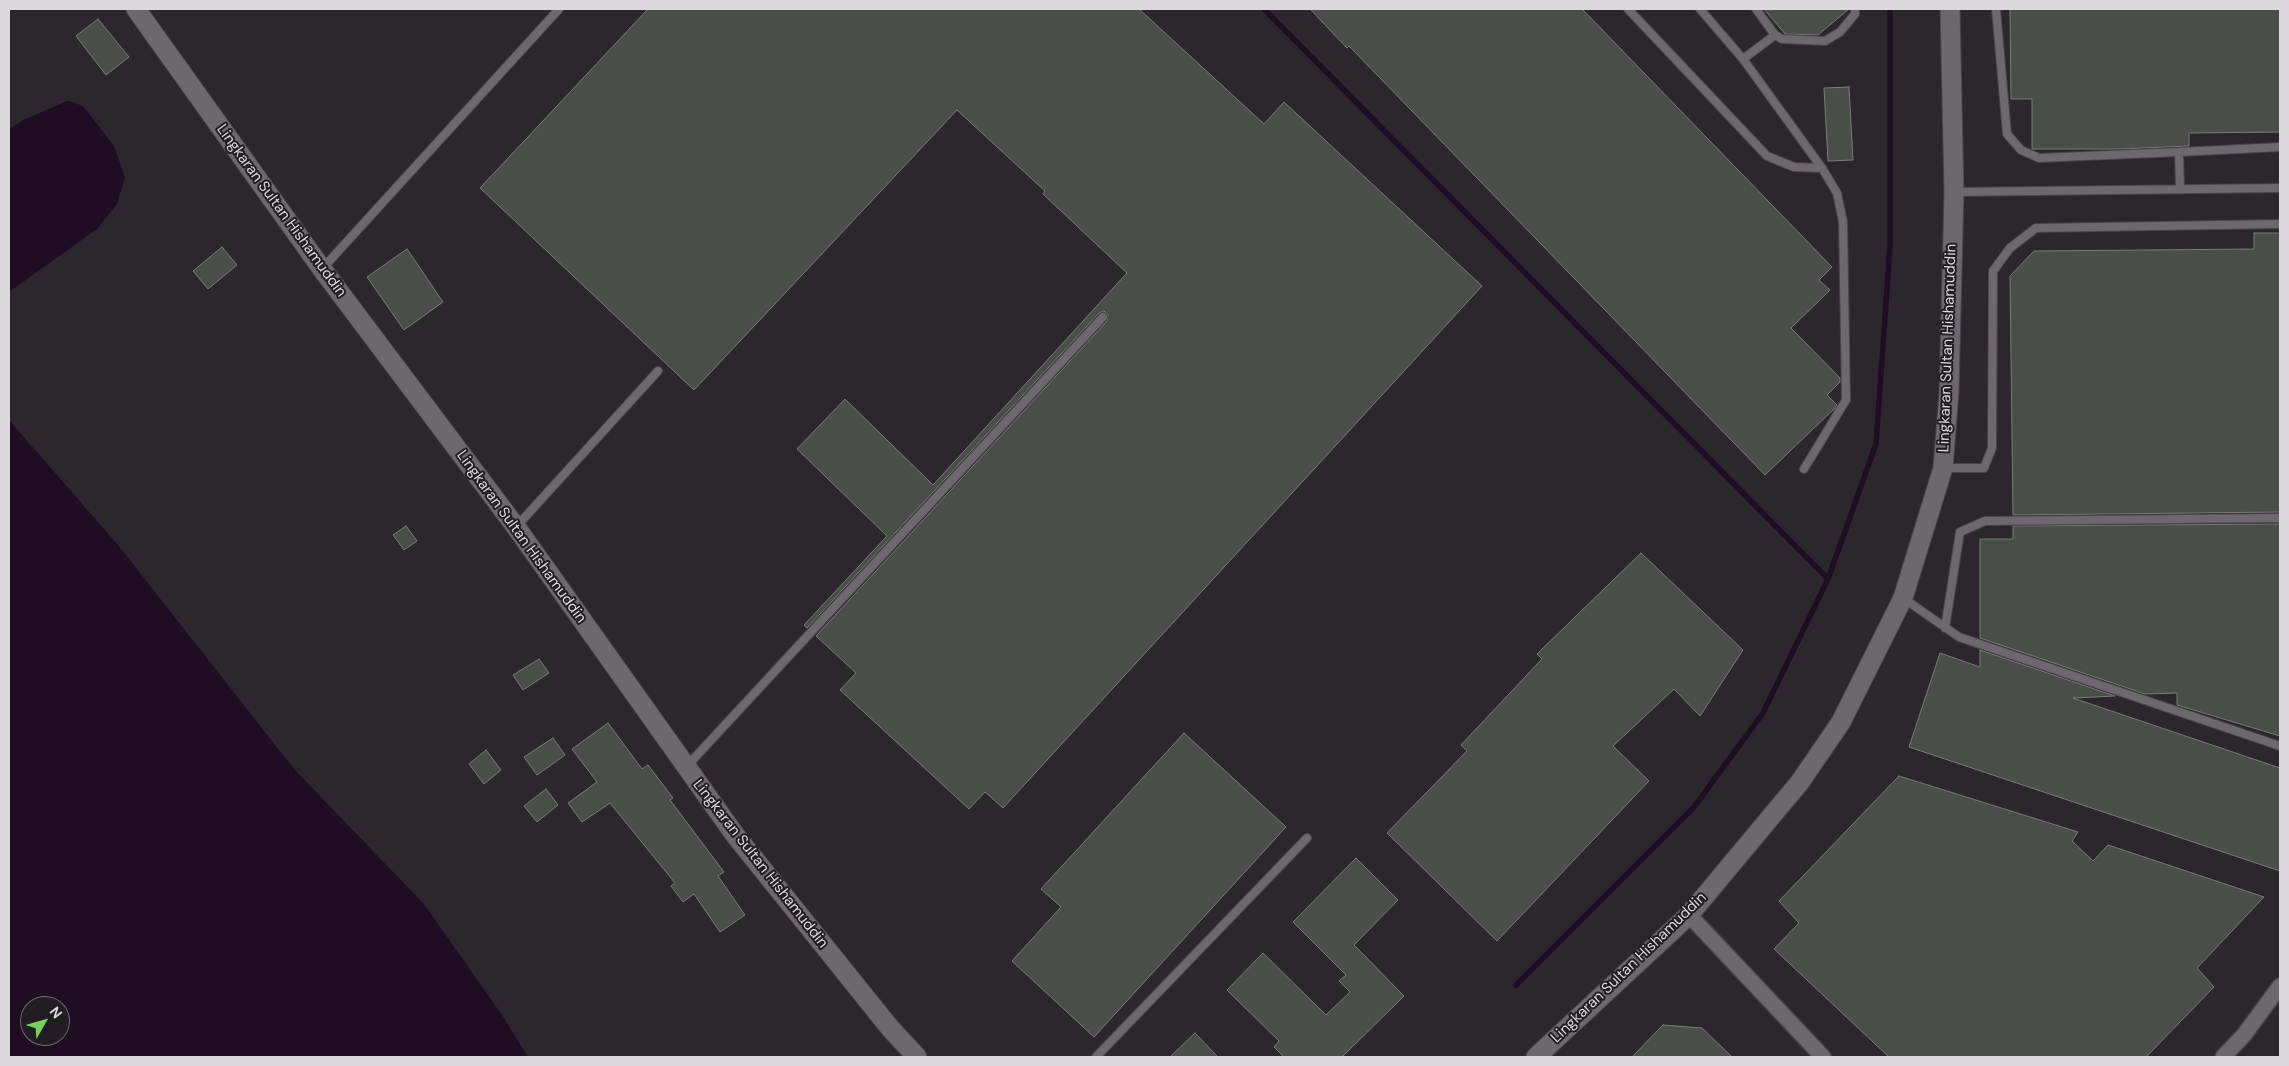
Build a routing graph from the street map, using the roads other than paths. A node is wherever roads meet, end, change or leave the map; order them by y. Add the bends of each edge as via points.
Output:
1 (136, 9) edge
2 (559, 9) edge
3 (1628, 9) edge
4 (1700, 9) edge
5 (1756, 9) edge
6 (1855, 9) edge
7 (1950, 9) edge
8 (1996, 9) edge
9 (1776, 35) junction
10 (1743, 59) junction
11 (2280, 147) edge
12 (2179, 152) junction
13 (1822, 168) junction
14 (2180, 188) junction
15 (2280, 188) edge
16 (1954, 192) junction
17 (2280, 224) edge
18 (322, 269) junction
19 (1103, 317) dead end
20 (658, 371) dead end
21 (1943, 468) junction
22 (1804, 469) dead end
23 (2280, 518) edge
24 (516, 527) junction
25 (1903, 598) junction
26 (1944, 628) junction
27 (2280, 746) edge
28 (685, 768) junction
29 (1307, 838) dead end
30 (1689, 914) junction
31 (2280, 986) edge
32 (917, 1057) edge
33 (1096, 1057) edge
34 (1536, 1057) edge
35 (1823, 1057) edge
36 (2223, 1057) edge

1 - 18 street, Lingkaran Sultan Hishamuddin
2 - 18 lane
3 - 13 lane via 1766,156 1794,167
4 - 10 lane
5 - 9 lane
6 - 9 lane via 1855,14 1840,32 1825,41 1782,39
7 - 16 street, Lingkaran Sultan Hishamuddin
8 - 12 lane via 2007,134 2021,150 2039,158
9 - 10 lane
10 - 13 lane
11 - 12 lane
12 - 14 lane
13 - 22 lane via 1837,193 1842,222 1846,400
14 - 15 lane
14 - 16 lane
16 - 21 street, Lingkaran Sultan Hishamuddin via 1949,392
17 - 21 lane via 2036,228 2010,248 1993,271 1992,448 1984,468
18 - 24 street, Lingkaran Sultan Hishamuddin
19 - 28 lane
20 - 24 lane
21 - 25 street, Lingkaran Sultan Hishamuddin
23 - 26 lane via 1985,520 1960,532
24 - 28 street, Lingkaran Sultan Hishamuddin
25 - 26 lane
25 - 30 street, Lingkaran Sultan Hishamuddin via 1841,722 1800,782
26 - 27 lane via 1959,638
28 - 32 street, Lingkaran Sultan Hishamuddin via 734,835
29 - 33 lane
30 - 34 street, Lingkaran Sultan Hishamuddin
30 - 35 street
31 - 36 street via 2244,1035

